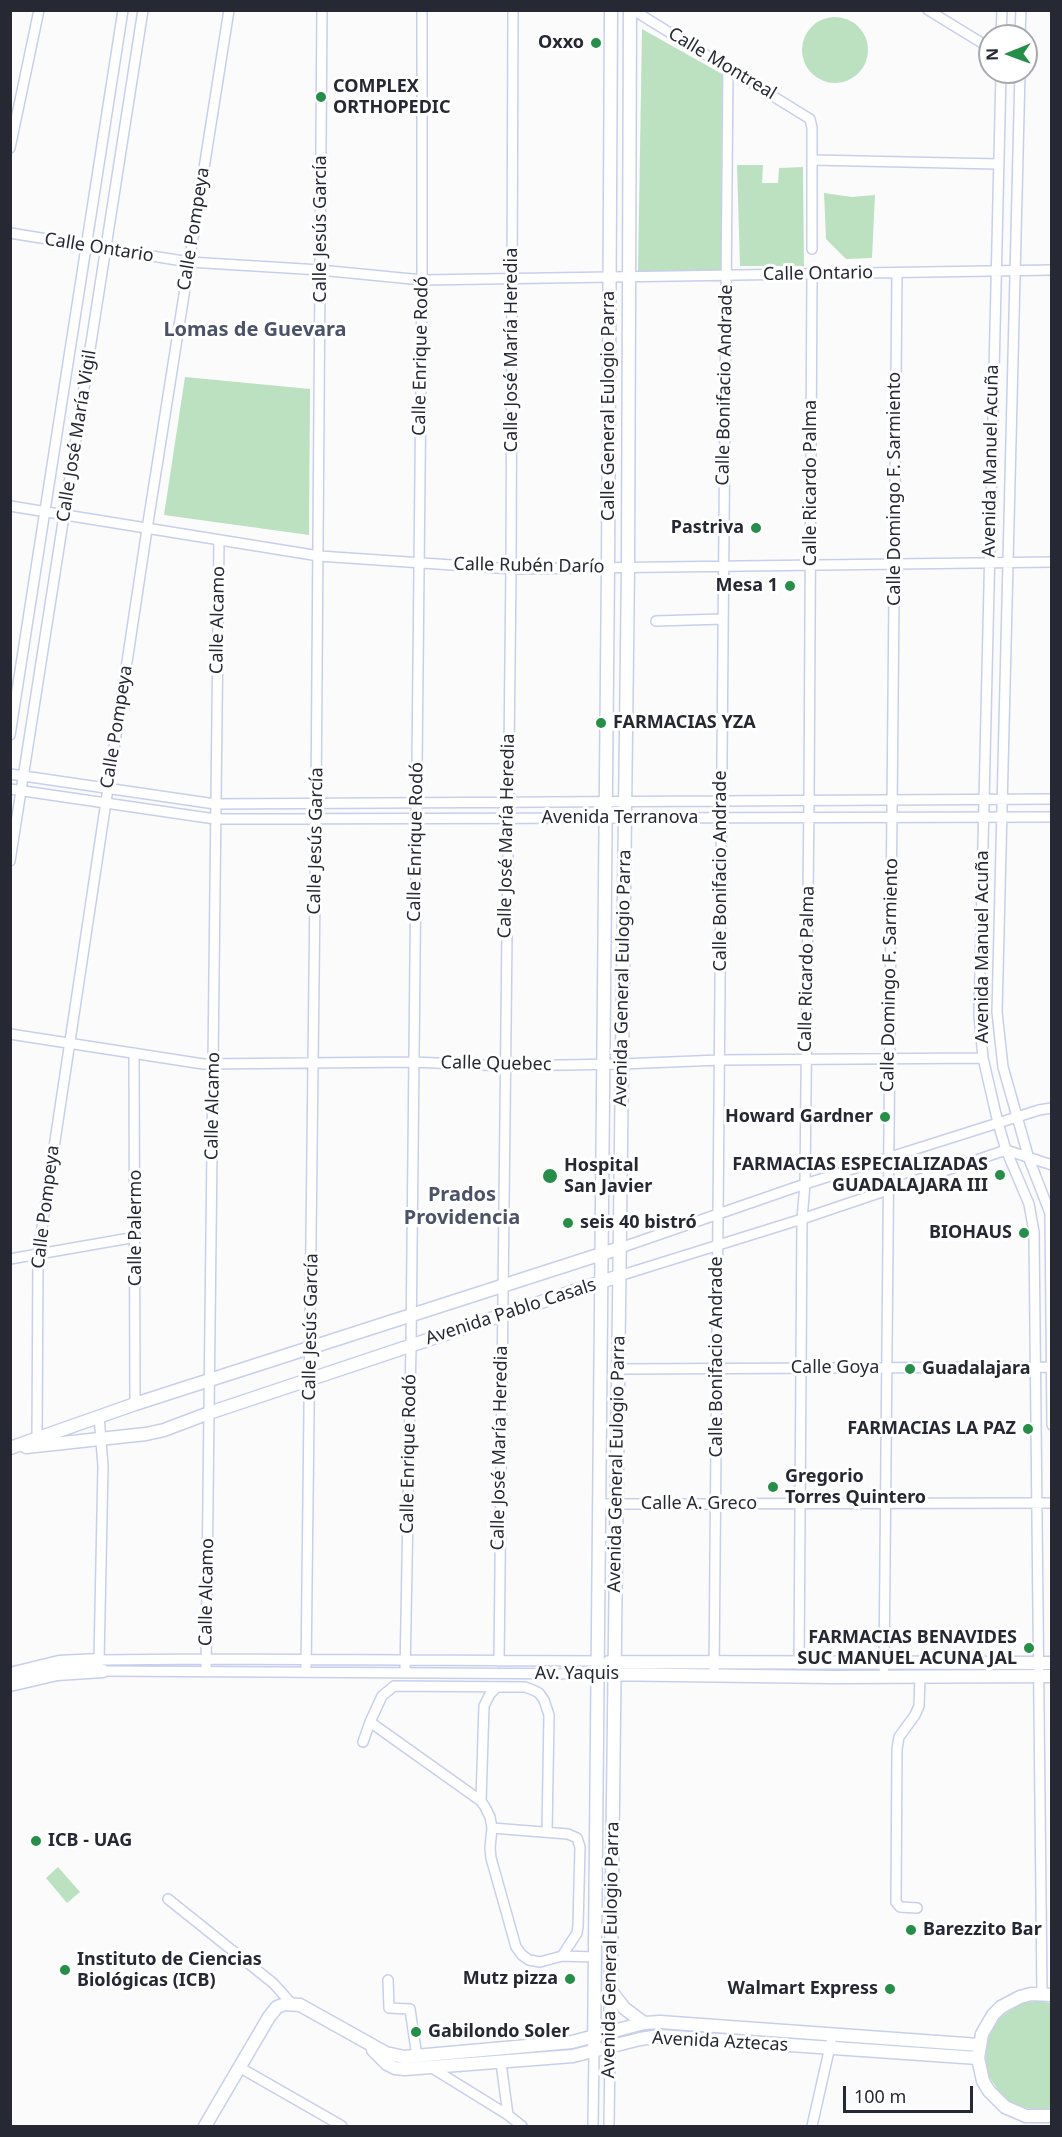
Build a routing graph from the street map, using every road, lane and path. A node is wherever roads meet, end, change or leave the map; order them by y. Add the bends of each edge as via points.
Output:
1 (39, 10) edge
2 (123, 10) edge
3 (143, 10) edge
4 (229, 10) edge
5 (322, 10) edge
6 (422, 10) edge
7 (513, 10) edge
8 (611, 10) edge
9 (632, 10) edge
10 (928, 10) edge
11 (978, 41) edge
12 (728, 68) junction
13 (1000, 84) edge
14 (1020, 84) edge
15 (10, 148) edge
16 (812, 160) junction
17 (998, 164) junction
18 (10, 233) edge
19 (86, 246) junction
20 (106, 249) junction
21 (812, 249) dead end
22 (189, 262) junction
23 (320, 270) junction
24 (1052, 270) edge
25 (996, 271) junction
26 (1015, 271) junction
27 (897, 273) junction
28 (812, 274) junction
29 (726, 276) junction
30 (610, 277) junction
31 (629, 277) junction
32 (512, 278) junction
33 (422, 280) junction
34 (10, 506) edge
35 (45, 513) junction
36 (64, 516) junction
37 (147, 529) junction
38 (219, 540) junction
39 (319, 556) junction
40 (1052, 562) edge
41 (418, 563) junction
42 (989, 563) junction
43 (1008, 563) junction
44 (895, 565) junction
45 (810, 566) junction
46 (608, 567) junction
47 (628, 567) junction
48 (724, 567) junction
49 (511, 569) junction
50 (723, 620) junction
51 (656, 621) dead end
52 (10, 735) edge
53 (10, 774) edge
54 (24, 775) junction
55 (10, 789) edge
56 (108, 789) junction
57 (21, 790) junction
58 (809, 800) junction
59 (985, 800) junction
60 (1002, 800) junction
61 (1052, 800) edge
62 (722, 801) junction
63 (892, 801) junction
64 (606, 802) junction
65 (625, 802) junction
66 (106, 803) junction
67 (417, 803) junction
68 (508, 803) junction
69 (215, 804) junction
70 (316, 804) junction
71 (892, 817) junction
72 (984, 817) junction
73 (1002, 817) junction
74 (1052, 817) edge
75 (416, 818) junction
76 (508, 818) junction
77 (605, 818) junction
78 (625, 818) junction
79 (722, 818) junction
80 (809, 818) junction
81 (215, 819) junction
82 (316, 819) junction
83 (10, 861) edge
84 (10, 1034) edge
85 (69, 1043) junction
86 (135, 1053) junction
87 (983, 1058) junction
88 (806, 1059) junction
89 (889, 1059) junction
90 (720, 1060) junction
91 (413, 1062) junction
92 (314, 1063) junction
93 (213, 1064) junction
94 (621, 1064) junction
95 (602, 1065) junction
96 (504, 1066) junction
97 (1052, 1108) edge
98 (1017, 1117) junction
99 (998, 1123) junction
100 (1006, 1150) junction
101 (888, 1158) junction
102 (1029, 1159) junction
103 (1052, 1165) edge
104 (805, 1184) junction
105 (887, 1191) junction
106 (718, 1215) junction
107 (802, 1219) junction
108 (136, 1237) junction
109 (718, 1245) junction
110 (620, 1248) junction
111 (38, 1254) junction
112 (600, 1255) junction
113 (10, 1259) edge
114 (620, 1276) junction
115 (600, 1282) junction
116 (502, 1286) junction
117 (502, 1315) junction
118 (411, 1316) junction
119 (411, 1346) junction
120 (311, 1348) junction
121 (1035, 1367) junction
122 (1051, 1367) edge
123 (717, 1368) junction
124 (801, 1368) junction
125 (886, 1368) junction
126 (618, 1369) junction
127 (310, 1379) junction
128 (209, 1380) junction
129 (135, 1404) junction
130 (209, 1413) junction
131 (99, 1416) junction
132 (1052, 1425) edge
133 (102, 1439) junction
134 (37, 1442) junction
135 (10, 1448) edge
136 (1037, 1503) junction
137 (1052, 1503) edge
138 (598, 1504) junction
139 (617, 1504) junction
140 (800, 1504) junction
141 (885, 1504) junction
142 (716, 1505) junction
143 (206, 1659) junction
144 (306, 1660) junction
145 (406, 1660) junction
146 (499, 1661) junction
147 (799, 1664) junction
148 (884, 1664) junction
149 (101, 1666) junction
150 (597, 1668) junction
151 (615, 1668) junction
152 (715, 1668) junction
153 (1046, 1670) edge
154 (206, 1672) junction
155 (306, 1672) junction
156 (405, 1673) junction
157 (10, 1674) edge
158 (884, 1677) junction
159 (920, 1677) junction
160 (10, 1685) edge
161 (468, 1686) junction
162 (497, 1687) junction
163 (484, 1706) junction
164 (370, 1722) junction
165 (363, 1742) dead end
166 (481, 1801) junction
167 (1041, 1806) junction
168 (1052, 1806) edge
169 (492, 1828) junction
170 (547, 1832) junction
171 (596, 1843) junction
172 (613, 1843) junction
173 (168, 1899) dead end
174 (917, 1908) dead end
175 (564, 1954) junction
176 (595, 1954) junction
177 (388, 1980) dead end
178 (611, 1991) junction
179 (1047, 1994) edge
180 (292, 2004) junction
181 (644, 2023) junction
182 (610, 2032) junction
183 (832, 2033) junction
184 (594, 2037) junction
185 (366, 2043) junction
186 (979, 2045) junction
187 (610, 2047) junction
188 (830, 2048) junction
189 (594, 2052) junction
190 (417, 2057) junction
191 (978, 2058) junction
192 (493, 2059) junction
193 (239, 2067) junction
194 (432, 2068) junction
195 (508, 2115) junction
196 (1052, 2116) edge
197 (1026, 2121) edge
198 (205, 2127) edge
199 (342, 2127) edge
200 (522, 2127) edge
201 (593, 2127) edge
202 (609, 2127) edge
203 (812, 2127) edge

1 - 15 street
2 - 19 street, Calle José María Vigil
3 - 20 street, Calle José María Vigil
4 - 22 street, Calle Pompeya
5 - 23 street, Calle Jesús García
6 - 33 street, Calle Enrique Rodó
7 - 32 street, Calle José María Heredia
8 - 30 street, Calle General Eulogio Parra
9 - 12 street, Calle Montreal
9 - 31 street, Calle General Eulogio Parra
10 - 11 street
12 - 16 street, Calle Montreal via 810,119
12 - 29 street, Calle Bonifacio Andrade
13 - 17 street, Avenida Manuel Acuña
14 - 26 street, Avenida Manuel Acuña
16 - 17 street
16 - 21 street
17 - 25 street, Avenida Manuel Acuña
18 - 19 street, Calle Ontario
19 - 20 street, Calle Ontario
19 - 35 street, Calle José María Vigil
20 - 22 street, Calle Ontario
20 - 36 street, Calle José María Vigil
22 - 23 street, Calle Ontario
22 - 37 street, Calle Pompeya
23 - 33 street, Calle Ontario
23 - 39 street, Calle Jesús García
24 - 26 street, Calle Ontario
25 - 26 street, Calle Ontario
25 - 27 street, Calle Ontario
25 - 42 street, Avenida Manuel Acuña
26 - 43 street, Avenida Manuel Acuña
27 - 28 street, Calle Ontario
27 - 44 street, Calle Domingo F. Sarmiento
28 - 29 street, Calle Ontario
28 - 45 street, Calle Ricardo Palma
29 - 31 street, Calle Ontario
29 - 48 street, Calle Bonifacio Andrade
30 - 31 street, Calle Ontario
30 - 32 street, Calle Ontario
30 - 46 street, Calle General Eulogio Parra
31 - 47 street, Calle General Eulogio Parra
32 - 33 street, Calle Ontario
32 - 49 street, Calle José María Heredia
33 - 41 street, Calle Enrique Rodó
34 - 35 street, Calle Rubén Darío
35 - 36 street, Calle Rubén Darío
35 - 52 street, Calle José María Vigil
36 - 37 street, Calle Rubén Darío
36 - 54 street, Calle José María Vigil
37 - 38 street, Calle Rubén Darío
37 - 56 street, Calle Pompeya
38 - 39 street, Calle Rubén Darío
38 - 69 street, Calle Alcamo
39 - 41 street, Calle Rubén Darío
39 - 70 street, Calle Jesús García
40 - 43 street, Calle Rubén Darío
41 - 49 street, Calle Rubén Darío
41 - 67 street, Calle Enrique Rodó
42 - 43 street, Calle Rubén Darío
42 - 44 street, Calle Rubén Darío
42 - 59 street, Avenida Manuel Acuña
43 - 60 street, Avenida Manuel Acuña
44 - 45 street, Calle Rubén Darío
44 - 63 street, Calle Domingo F. Sarmiento
45 - 48 street, Calle Rubén Darío
45 - 58 street, Calle Ricardo Palma
46 - 47 street, Calle Rubén Darío
46 - 49 street, Calle Rubén Darío
46 - 64 street, Calle General Eulogio Parra
47 - 48 street, Calle Rubén Darío
47 - 65 street, Calle General Eulogio Parra
48 - 50 street, Calle Bonifacio Andrade
49 - 68 street, Calle José María Heredia
50 - 51 street
50 - 62 street, Calle Bonifacio Andrade
53 - 54 street, Avenida Terranova
54 - 56 street, Avenida Terranova
54 - 57 street, Calle José María Vigil
55 - 57 street, Avenida Terranova
56 - 66 street, Calle Pompeya
56 - 69 street, Avenida Terranova
57 - 66 street, Avenida Terranova
57 - 83 street, Calle José María Vigil
58 - 62 street, Avenida Terranova
58 - 63 street, Avenida Terranova
58 - 80 street, Calle Ricardo Palma
59 - 60 street, Avenida Terranova
59 - 63 street, Avenida Terranova
59 - 72 street, Avenida Manuel Acuña
60 - 61 street, Avenida Terranova
60 - 73 street, Avenida Manuel Acuña
62 - 65 street, Avenida Terranova
62 - 79 street, Calle Bonifacio Andrade
63 - 71 street, Calle Domingo F. Sarmiento
64 - 65 street, Avenida Terranova
64 - 68 street, Avenida Terranova
64 - 77 street, Avenida General Eulogio Parra
65 - 78 street, Avenida General Eulogio Parra
66 - 81 street, Avenida Terranova
66 - 85 street, Calle Pompeya
67 - 68 street, Avenida Terranova
67 - 70 street, Avenida Terranova
67 - 75 street, Calle Enrique Rodó
68 - 76 street, Calle José María Heredia
69 - 70 street, Avenida Terranova
69 - 81 street, Calle Alcamo
70 - 82 street, Calle Jesús García
71 - 72 street, Avenida Terranova
71 - 80 street, Avenida Terranova
71 - 89 street, Calle Domingo F. Sarmiento
72 - 73 street, Avenida Terranova
72 - 87 street, Avenida Manuel Acuña via 980,995
73 - 74 street, Avenida Terranova
73 - 98 street, Avenida Manuel Acuña via 998,1031
75 - 76 street, Avenida Terranova
75 - 82 street, Avenida Terranova
75 - 91 street, Calle Enrique Rodó
76 - 77 street, Avenida Terranova
76 - 96 street, Calle José María Heredia
77 - 78 street, Avenida Terranova
77 - 95 street, Avenida General Eulogio Parra
78 - 79 street, Avenida Terranova
78 - 94 street, Avenida General Eulogio Parra
79 - 80 street, Avenida Terranova
79 - 90 street, Calle Bonifacio Andrade
80 - 88 street, Calle Ricardo Palma
81 - 82 street, Avenida Terranova
81 - 93 street, Calle Alcamo
82 - 92 street, Calle Jesús García
84 - 85 street, Calle Quebec
85 - 86 street, Calle Quebec
85 - 111 street, Calle Pompeya
86 - 93 street, Calle Quebec
86 - 108 street, Calle Palermo
87 - 89 street, Calle Quebec
87 - 99 street, Avenida Manuel Acuña
88 - 89 street, Calle Quebec
88 - 90 street, Calle Quebec
88 - 104 street, Calle Ricardo Palma
89 - 101 street, Calle Domingo F. Sarmiento
90 - 94 street, Calle Quebec
90 - 106 street, Calle Bonifacio Andrade
91 - 92 street, Calle Quebec
91 - 96 street, Calle Quebec
91 - 118 street, Calle Enrique Rodó
92 - 93 street, Calle Quebec
92 - 120 street, Calle Jesús García
93 - 128 street, Calle Alcamo
94 - 95 street, Calle Quebec
94 - 110 street, Avenida General Eulogio Parra
95 - 96 street, Calle Quebec
95 - 112 street, Avenida General Eulogio Parra
96 - 116 street, Calle José María Heredia
97 - 98 street, Avenida Pablo Casals
98 - 99 street, Avenida Pablo Casals
98 - 102 street, Avenida Manuel Acuña
99 - 100 street, Avenida Manuel Acuña
99 - 101 street, Avenida Pablo Casals
100 - 102 street
100 - 105 street, Avenida Pablo Casals
100 - 121 street, Avenida Manuel Acuña via 1032,1218
101 - 104 street, Avenida Pablo Casals
101 - 105 street, Calle Domingo F. Sarmiento
102 - 103 street
102 - 122 street, Avenida Manuel Acuña via 1050,1213
104 - 106 street, Avenida Pablo Casals
104 - 107 street, Calle Ricardo Palma
105 - 107 street, Avenida Pablo Casals
105 - 125 street, Calle Domingo F. Sarmiento
106 - 109 street, Calle Bonifacio Andrade
106 - 110 street, Avenida Pablo Casals
107 - 109 street, Avenida Pablo Casals
107 - 124 street, Calle Ricardo Palma
108 - 111 street
108 - 129 street, Calle Palermo
109 - 114 street, Avenida Pablo Casals
109 - 123 street, Calle Bonifacio Andrade
110 - 112 street, Avenida Pablo Casals
110 - 114 street, Avenida General Eulogio Parra
111 - 113 street
111 - 134 street, Calle Pompeya
112 - 115 street, Avenida General Eulogio Parra
112 - 116 street, Avenida Pablo Casals
114 - 115 street, Avenida Pablo Casals
114 - 126 street, Avenida General Eulogio Parra
115 - 117 street, Avenida Pablo Casals
115 - 138 street, Avenida General Eulogio Parra
116 - 117 street, Calle José María Heredia
116 - 118 street, Avenida Pablo Casals
117 - 119 street, Avenida Pablo Casals
117 - 146 street, Calle José María Heredia
118 - 119 street, Calle Enrique Rodó
118 - 120 street, Avenida Pablo Casals
119 - 127 street, Avenida Pablo Casals
119 - 145 street, Calle Enrique Rodó
120 - 127 street, Calle Jesús García
120 - 128 street, Avenida Pablo Casals
121 - 122 street, Calle Goya
121 - 125 street, Calle Goya
121 - 136 street, Avenida Manuel Acuña
122 - 132 street, Avenida Manuel Acuña
123 - 124 street, Calle Goya
123 - 126 street, Calle Goya
123 - 142 street, Calle Bonifacio Andrade
124 - 125 street, Calle Goya
124 - 140 street, Calle Ricardo Palma
125 - 141 street, Calle Domingo F. Sarmiento
126 - 139 street, Avenida General Eulogio Parra
127 - 130 street, Avenida Pablo Casals
127 - 144 street, Calle Jesús García
128 - 129 street, Avenida Pablo Casals
128 - 130 street, Calle Alcamo
129 - 131 street, Avenida Pablo Casals
130 - 133 street, Avenida Pablo Casals via 146,1434
130 - 143 street, Calle Alcamo
131 - 133 street
131 - 134 street, Avenida Pablo Casals
133 - 134 street, Avenida Pablo Casals
133 - 149 street
134 - 135 street, Avenida Pablo Casals
136 - 137 street, Calle A. Greco
136 - 141 street, Calle A. Greco
136 - 153 street, Avenida Manuel Acuña
138 - 139 street, Calle A. Greco
138 - 150 street, Avenida General Eulogio Parra
139 - 142 street, Calle A. Greco
139 - 151 street, Avenida General Eulogio Parra
140 - 141 street, Calle A. Greco
140 - 142 street, Calle A. Greco
140 - 147 street, Calle Ricardo Palma
141 - 148 street, Calle Domingo F. Sarmiento
142 - 152 street, Calle Bonifacio Andrade
143 - 144 street, Av. Yaquis
143 - 149 street, Av. Yaquis
143 - 154 street, Calle Alcamo
144 - 145 street, Av. Yaquis
144 - 155 street, Calle Jesús García
145 - 146 street, Av. Yaquis
145 - 156 street, Calle Enrique Rodó
146 - 150 street, Av. Yaquis
147 - 148 street, Av. Yaquis
147 - 152 street, Av. Yaquis
148 - 153 street, Av. Yaquis
148 - 158 street, Calle Domingo F. Sarmiento
149 - 154 street, Av. Yaquis
149 - 157 street via 59,1662
149 - 160 street
150 - 151 street
150 - 156 street, Av. Yaquis
150 - 171 street, Avenida General Eulogio Parra
151 - 152 street, Av. Yaquis
151 - 152 street, Av. Yaquis via 666,1662
151 - 172 street, Avenida General Eulogio Parra
152 - 158 street, Av. Yaquis
153 - 159 street, Av. Yaquis
153 - 167 street, Avenida Manuel Acuña
154 - 155 street, Av. Yaquis
155 - 156 street, Av. Yaquis
158 - 159 street, Av. Yaquis
159 - 174 street via 919,1706 899,1737 897,1749 896,1902 900,1907
161 - 162 street
161 - 163 street via 477,1692
161 - 164 street via 394,1686 382,1696
162 - 163 street
162 - 170 street via 532,1690 539,1693 547,1707
163 - 166 street
164 - 165 street
164 - 166 street
166 - 169 street
167 - 168 street
167 - 179 street, Avenida Manuel Acuña
169 - 170 street
169 - 175 street via 491,1858 516,1947 529,1960 540,1962
170 - 175 street via 573,1835 580,1847 578,1926
171 - 172 street
171 - 176 street, Avenida General Eulogio Parra
172 - 178 street, Avenida General Eulogio Parra
173 - 180 street via 273,1983
175 - 176 street
176 - 184 street, Avenida General Eulogio Parra
177 - 190 street via 389,2008 410,2009
178 - 181 street via 624,2008
178 - 182 street, Avenida General Eulogio Parra
179 - 186 street via 1020,1997 1001,2007 986,2024
180 - 185 street, Avenida Aztecas via 308,2009
180 - 193 street via 277,2007
181 - 182 street, Avenida Aztecas
181 - 183 street, Avenida Aztecas
182 - 184 street, Avenida Aztecas
182 - 187 street, Avenida General Eulogio Parra
183 - 186 street, Avenida Aztecas
183 - 188 street
184 - 189 street, Avenida General Eulogio Parra
184 - 192 street, Avenida Aztecas
185 - 190 street, Avenida Aztecas via 395,2056
185 - 194 street, Avenida Aztecas via 395,2068
186 - 191 street
187 - 188 street, Avenida Aztecas via 660,2036
187 - 189 street, Avenida Aztecas
187 - 202 street, Avenida General Eulogio Parra
188 - 191 street, Avenida Aztecas
188 - 203 street
189 - 192 street, Avenida Aztecas
189 - 201 street, Avenida General Eulogio Parra
190 - 192 street, Avenida Aztecas
191 - 197 street via 983,2080 996,2100
192 - 194 street, Avenida Aztecas
192 - 195 street
193 - 198 street
193 - 199 street
194 - 195 street
195 - 200 street
196 - 197 street

